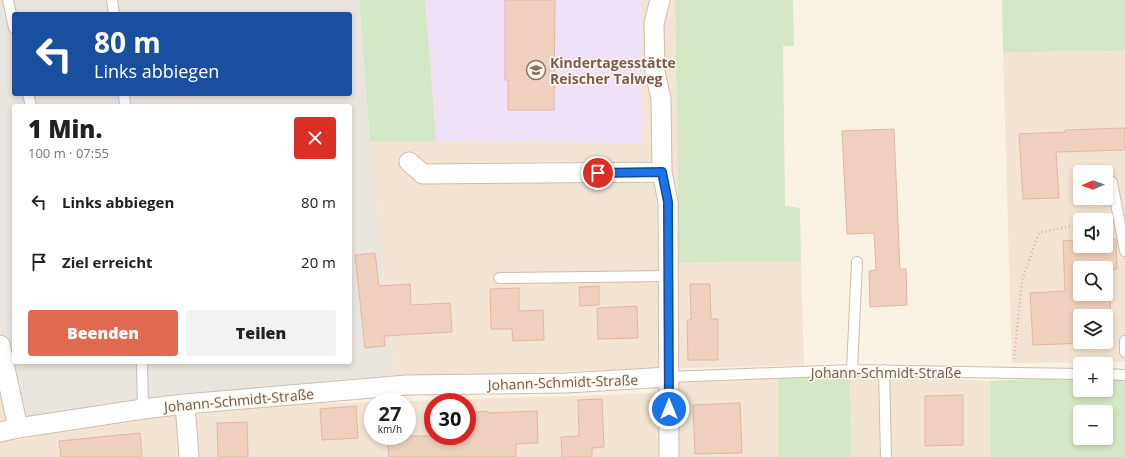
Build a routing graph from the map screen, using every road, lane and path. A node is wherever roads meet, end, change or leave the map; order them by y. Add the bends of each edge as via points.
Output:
1 (8, 0) edge
2 (112, 0) edge
3 (660, 0) edge
4 (114, 12) edge
5 (12, 19) edge
6 (409, 162) dead end
7 (662, 172) junction
8 (1113, 187) edge
9 (1073, 226) edge
10 (1125, 251) edge
11 (856, 262) dead end
12 (669, 276) junction
13 (499, 278) dead end
14 (1125, 341) edge
15 (0, 346) edge
16 (1125, 352) edge
17 (142, 364) edge
18 (852, 370) junction
19 (884, 370) junction
20 (1012, 373) junction
21 (1073, 374) edge
22 (1113, 374) edge
23 (1125, 375) edge
24 (669, 377) junction
25 (185, 404) junction
26 (143, 409) junction
27 (18, 428) junction
28 (0, 432) edge
29 (189, 457) edge
30 (669, 457) edge
31 (886, 457) edge

1 - 5 lane
2 - 4 lane
3 - 7 street via 654,23 655,72 661,99
6 - 7 street via 423,174
7 - 12 street via 668,202
8 - 10 lane
9 - 20 path via 1039,233 1022,280
11 - 18 lane
12 - 13 lane
12 - 24 street
14 - 16 lane
15 - 27 street
17 - 26 lane
18 - 19 lane, Johann-Schmidt-Straße
18 - 24 lane, Johann-Schmidt-Straße
19 - 20 lane, Johann-Schmidt-Straße
19 - 31 lane
20 - 21 lane, Johann-Schmidt-Straße
22 - 23 lane
24 - 25 street, Johann-Schmidt-Straße via 566,384 407,386
24 - 30 street
25 - 26 street, Johann-Schmidt-Straße
25 - 29 street
26 - 27 street, Johann-Schmidt-Straße
27 - 28 street, Johann-Schmidt-Straße

